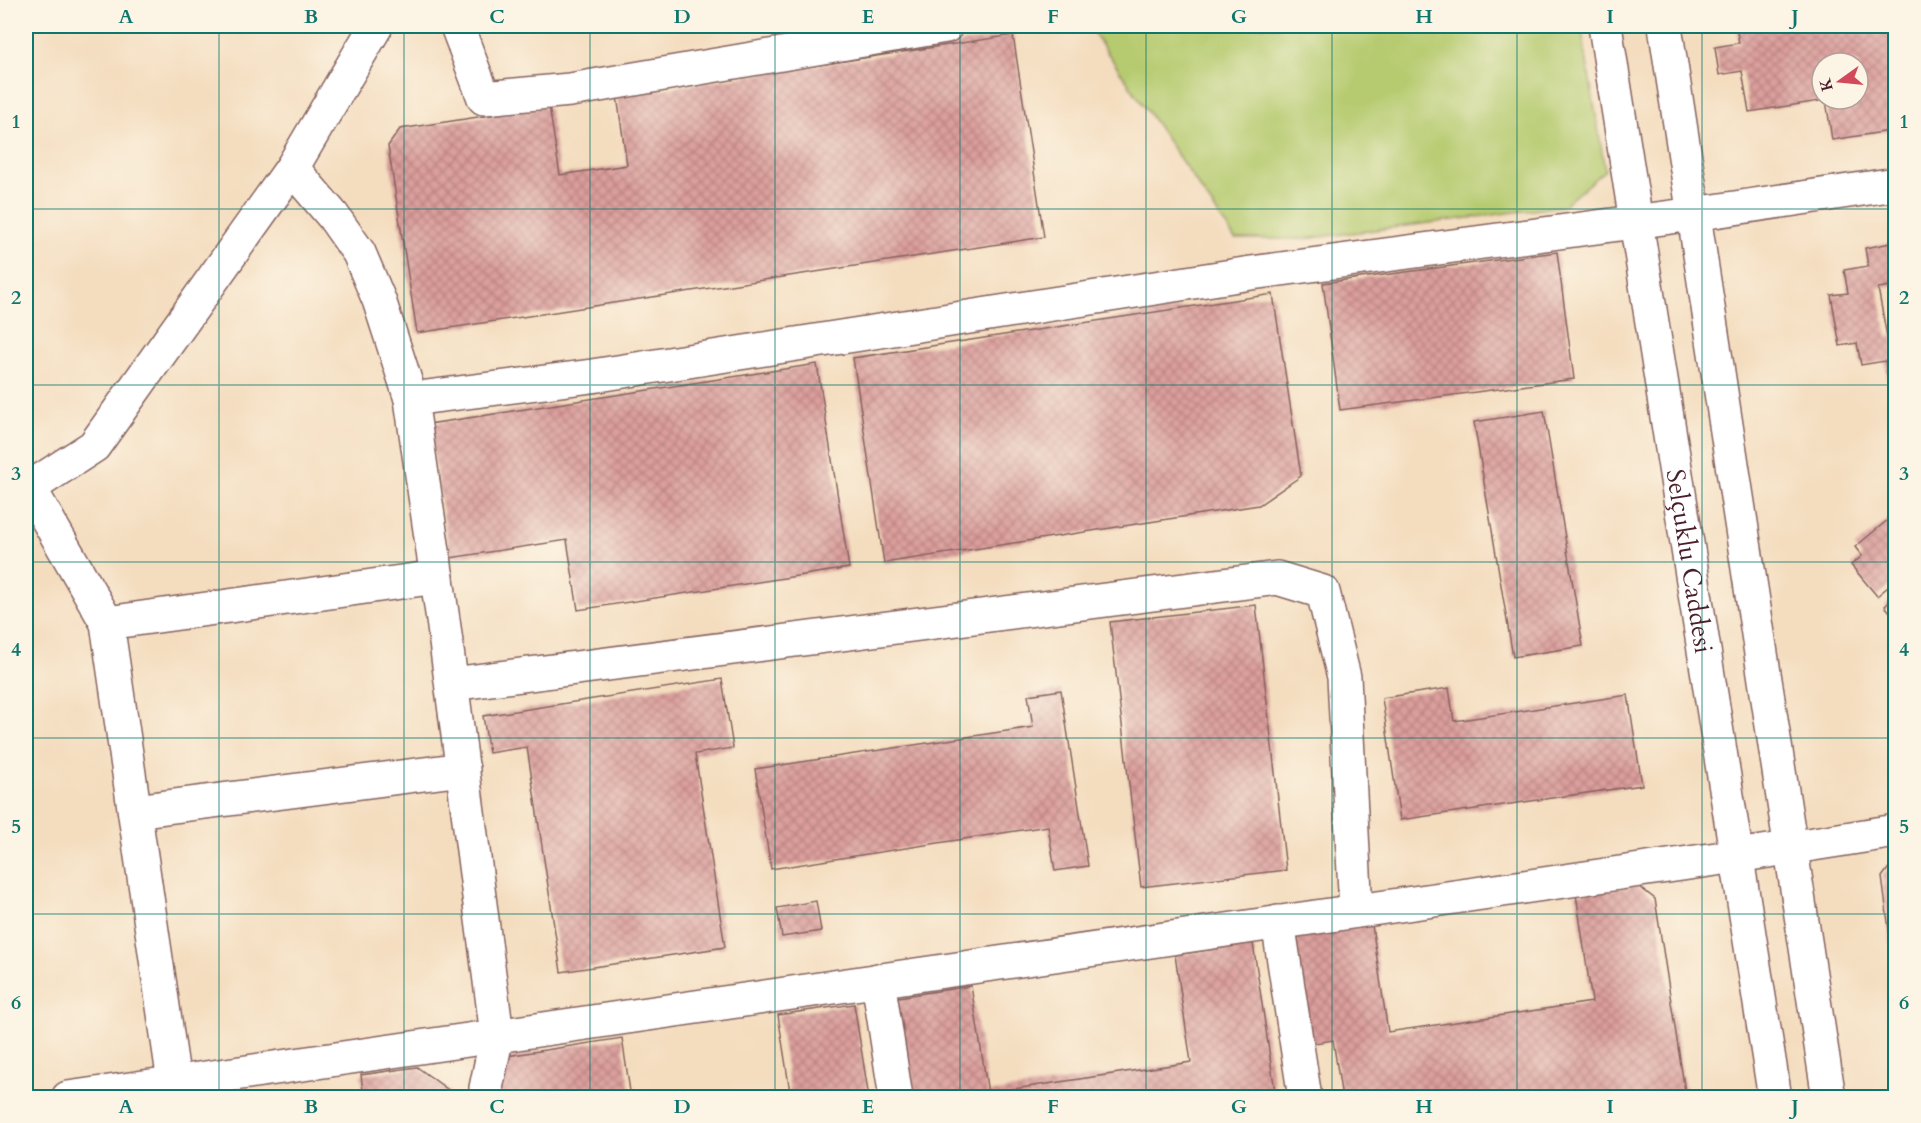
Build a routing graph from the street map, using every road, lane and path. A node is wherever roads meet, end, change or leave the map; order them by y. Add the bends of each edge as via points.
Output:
1 (376, 26) edge
2 (457, 26) edge
3 (946, 26) edge
4 (1605, 26) edge
5 (1665, 26) edge
6 (292, 168) junction
7 (1896, 184) edge
8 (1694, 214) junction
9 (1636, 222) junction
10 (411, 399) junction
11 (27, 488) edge
12 (437, 577) junction
13 (107, 623) junction
14 (452, 684) junction
15 (463, 769) junction
16 (135, 811) junction
17 (1896, 831) edge
18 (1791, 847) junction
19 (1737, 855) junction
20 (1356, 911) junction
21 (1278, 922) junction
22 (878, 980) junction
23 (497, 1035) junction
24 (174, 1082) junction
25 (68, 1098) edge
26 (488, 1098) edge
27 (896, 1098) edge
28 (1305, 1098) edge
29 (1775, 1098) edge
30 (1829, 1098) edge

1 - 6 street
2 - 3 street via 484,98 570,90
4 - 9 street, Selçuklu Caddesi
5 - 8 street
6 - 10 street via 359,253 379,300
6 - 11 street via 94,446
7 - 8 street
8 - 9 street
8 - 18 street
9 - 10 street via 1251,273 592,376
9 - 19 street, Selçuklu Caddesi
10 - 12 street
11 - 13 street
12 - 13 street
12 - 14 street
13 - 16 street
14 - 15 street
14 - 20 street via 1277,578 1323,592 1344,677
15 - 16 street
15 - 23 street
16 - 24 street
17 - 18 street
18 - 19 street
18 - 30 street
19 - 20 street
19 - 29 street, Selçuklu Caddesi
20 - 21 street
21 - 22 street
21 - 28 street
22 - 23 street
22 - 27 street
23 - 24 street
23 - 26 street via 486,1088
24 - 25 street

